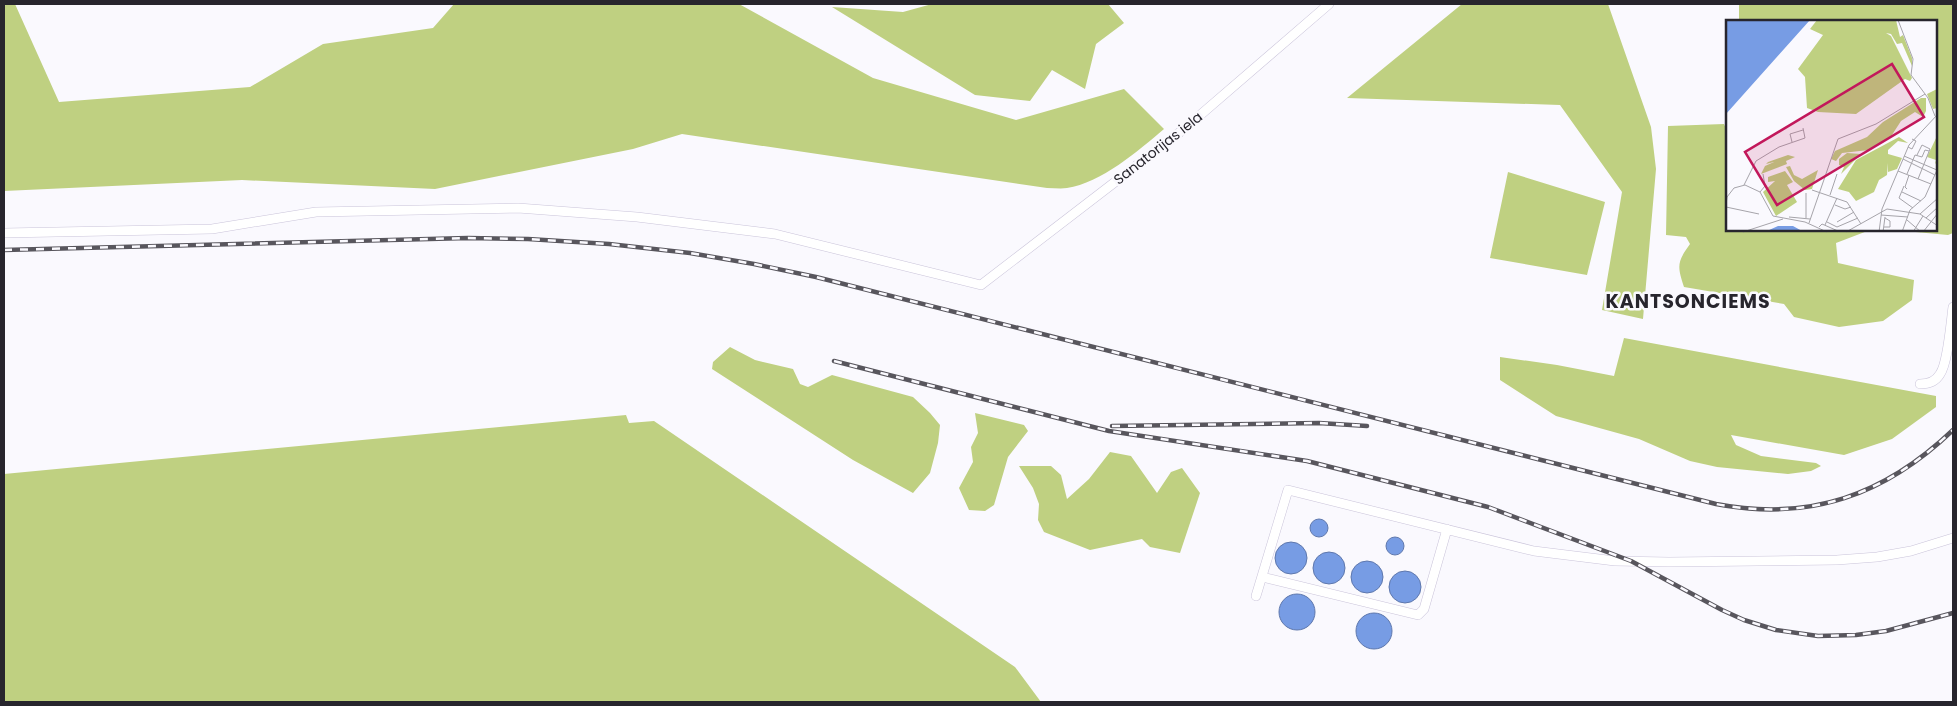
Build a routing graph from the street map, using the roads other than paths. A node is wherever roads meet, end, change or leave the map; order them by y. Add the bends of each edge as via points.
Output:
1 (1329, 4) edge
2 (4, 233) edge
3 (1953, 306) edge
4 (1920, 384) dead end
5 (1447, 529) junction
6 (1953, 538) edge
7 (1262, 577) junction
8 (1256, 596) dead end

1 - 2 street, Sanatorijas iela via 1184,129 981,285 775,234 637,217 518,208 316,212 212,229
3 - 4 street via 1941,373 1928,384
5 - 6 street via 1534,551 1616,561 1668,562 1877,557
5 - 7 street via 1424,609 1418,615
5 - 7 street via 1288,490
7 - 8 street

